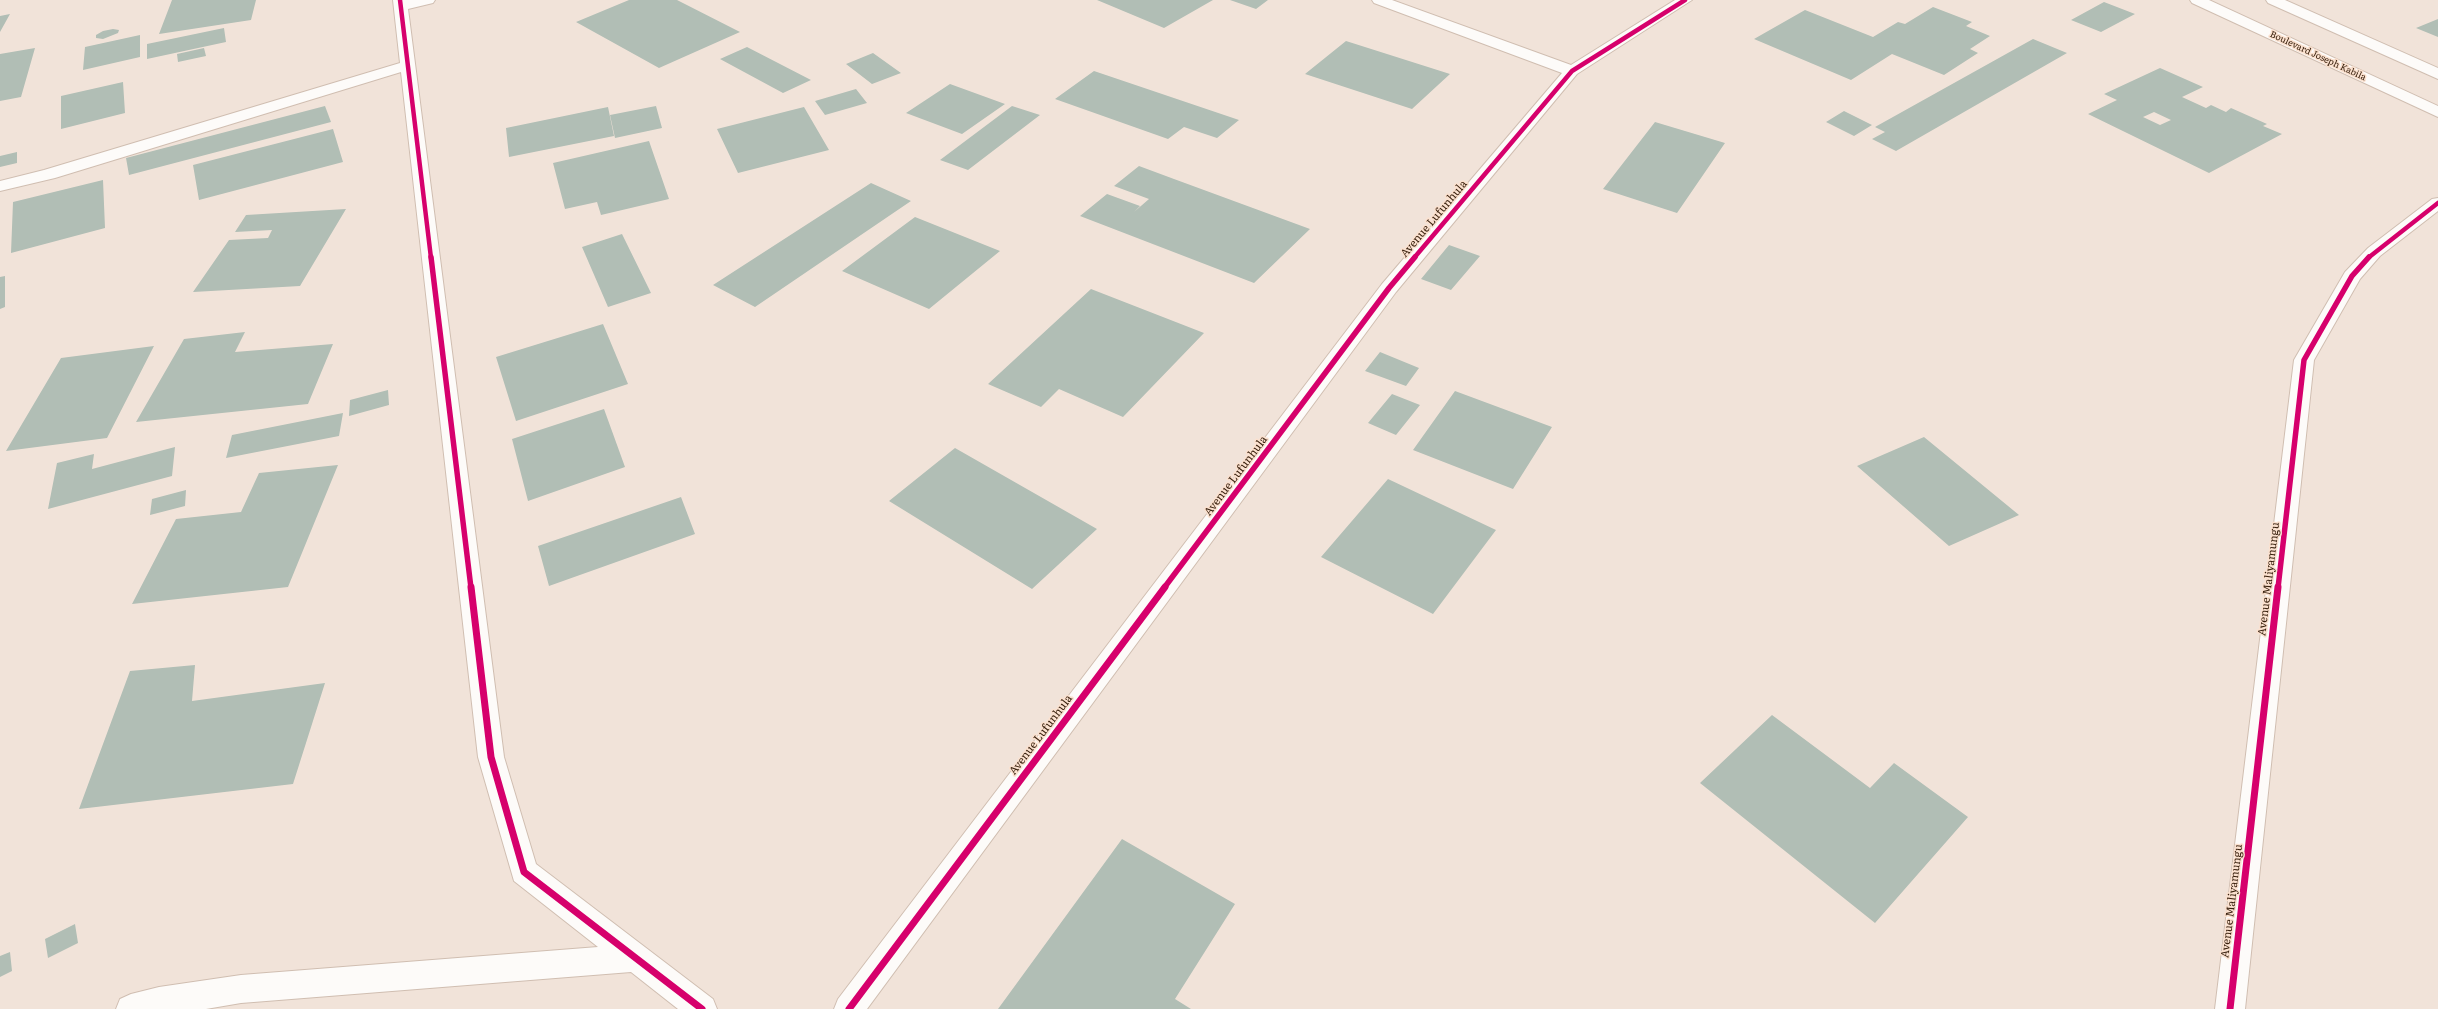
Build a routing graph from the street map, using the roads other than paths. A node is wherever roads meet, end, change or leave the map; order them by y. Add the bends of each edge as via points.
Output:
1 (428, 0) edge
2 (1379, 0) edge
3 (1685, 0) edge
4 (2197, 0) edge
5 (2273, 0) edge
6 (401, 3) edge
7 (408, 64) junction
8 (1572, 72) junction
9 (2438, 74) edge
10 (2438, 112) edge
11 (0, 186) edge
12 (2438, 203) edge
13 (633, 958) junction
14 (131, 1009) edge
15 (702, 1009) edge
16 (849, 1009) edge
17 (2230, 1009) edge

1 - 6 street
2 - 8 street
3 - 8 street, Avenue Lufunhula
4 - 10 street, Boulevard Joseph Kabila
5 - 9 street
6 - 7 street
7 - 11 street via 49,174
7 - 13 street via 491,757 524,872
8 - 16 street, Avenue Lufunhula via 1389,288
12 - 17 street, Avenue Maliyamungu via 2374,252 2352,276 2304,360
13 - 14 street via 241,989
13 - 15 street

